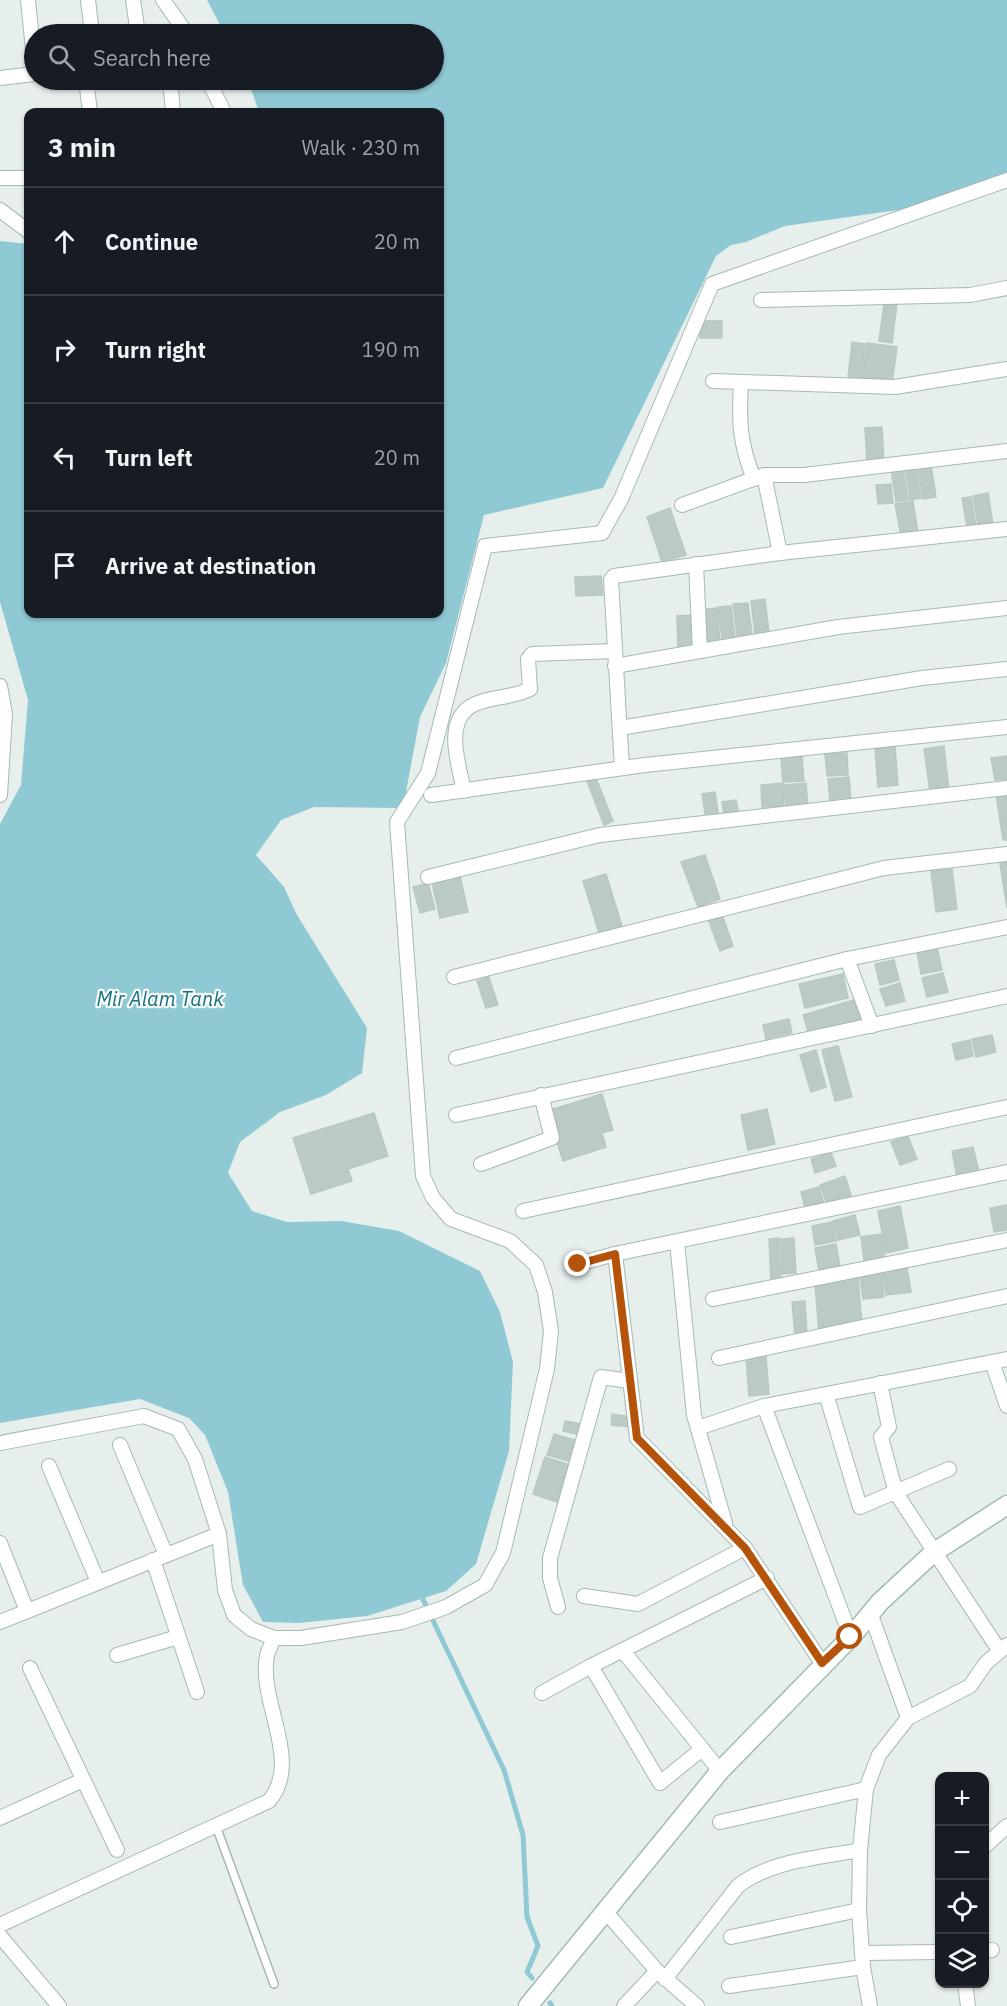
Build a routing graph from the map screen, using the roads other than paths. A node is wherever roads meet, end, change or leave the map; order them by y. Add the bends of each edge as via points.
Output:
1 (28, 0) edge
2 (88, 0) edge
3 (133, 0) edge
4 (163, 0) edge
5 (30, 24) edge
6 (91, 24) edge
7 (137, 24) edge
8 (180, 24) edge
9 (24, 75) edge
10 (0, 78) edge
11 (87, 90) edge
12 (171, 90) edge
13 (213, 90) edge
14 (90, 108) edge
15 (173, 108) edge
16 (222, 108) edge
17 (0, 178) edge
18 (24, 178) edge
19 (1007, 180) edge
20 (0, 210) edge
21 (24, 228) edge
22 (1007, 288) edge
23 (761, 300) dead end
24 (1007, 369) edge
25 (713, 381) dead end
26 (741, 382) junction
27 (1007, 451) edge
28 (759, 477) junction
29 (682, 505) dead end
30 (1007, 529) edge
31 (780, 553) junction
32 (696, 564) junction
33 (1007, 608) edge
34 (615, 651) junction
35 (700, 651) junction
36 (615, 666) junction
37 (1007, 669) edge
38 (0, 686) edge
39 (1007, 727) edge
40 (620, 728) junction
41 (622, 768) junction
42 (1007, 788) edge
43 (464, 791) junction
44 (0, 795) edge
45 (431, 795) dead end
46 (1007, 854) edge
47 (428, 877) dead end
48 (1007, 927) edge
49 (847, 959) junction
50 (454, 977) dead end
51 (1007, 996) edge
52 (872, 1026) junction
53 (456, 1058) dead end
54 (542, 1095) junction
55 (1007, 1107) edge
56 (456, 1115) dead end
57 (481, 1164) dead end
58 (1007, 1172) edge
59 (524, 1211) dead end
60 (1007, 1240) edge
61 (677, 1242) junction
62 (615, 1254) junction
63 (578, 1264) dead end
64 (1007, 1296) edge
65 (713, 1299) dead end
66 (719, 1358) dead end
67 (1007, 1359) edge
68 (992, 1362) junction
69 (629, 1381) junction
70 (880, 1383) junction
71 (826, 1394) junction
72 (764, 1406) junction
73 (1007, 1406) edge
74 (698, 1428) junction
75 (0, 1443) edge
76 (120, 1445) dead end
77 (49, 1466) dead end
78 (949, 1469) dead end
79 (896, 1493) junction
80 (1007, 1505) edge
81 (1007, 1519) edge
82 (726, 1526) junction
83 (219, 1534) junction
84 (0, 1543) edge
85 (745, 1548) junction
86 (159, 1558) junction
87 (937, 1558) junction
88 (767, 1578) junction
89 (98, 1582) junction
90 (584, 1596) dead end
91 (558, 1607) dead end
92 (27, 1611) junction
93 (871, 1615) junction
94 (0, 1622) edge
95 (178, 1637) junction
96 (850, 1637) junction
97 (274, 1638) junction
98 (1003, 1648) edge
99 (623, 1651) junction
100 (117, 1655) dead end
101 (822, 1663) junction
102 (591, 1666) junction
103 (30, 1668) dead end
104 (197, 1692) dead end
105 (542, 1693) dead end
106 (908, 1718) junction
107 (702, 1749) junction
108 (720, 1771) junction
109 (83, 1780) junction
110 (866, 1789) junction
111 (0, 1818) edge
112 (720, 1822) dead end
113 (1007, 1826) edge
114 (216, 1827) junction
115 (989, 1842) edge
116 (117, 1850) dead end
117 (860, 1850) junction
118 (859, 1910) junction
119 (606, 1912) junction
120 (0, 1925) edge
121 (0, 1936) edge
122 (732, 1937) dead end
123 (935, 1952) edge
124 (862, 1953) junction
125 (863, 1967) junction
126 (661, 1975) junction
127 (274, 1984) dead end
128 (729, 1986) dead end
129 (966, 1988) edge
130 (59, 2006) edge
131 (528, 2006) edge
132 (624, 2006) edge
133 (697, 2006) edge
134 (870, 2006) edge
135 (969, 2006) edge

1 - 5 street
2 - 6 street
3 - 7 street
4 - 8 street
9 - 10 street
11 - 14 street
12 - 15 street
13 - 16 street
17 - 18 street
19 - 97 street via 712,284 621,499 602,533 485,546 429,773 397,822 423,1176 433,1198 451,1219 510,1241 536,1265 551,1331 548,1369 503,1553 485,1585 440,1610 402,1622 301,1638
20 - 21 street
22 - 23 street via 970,295
24 - 26 street via 895,387
25 - 26 street
26 - 28 street via 739,433 743,452
27 - 28 street
28 - 29 street
28 - 31 street
30 - 31 street
31 - 32 street
32 - 34 street via 614,576 611,580
32 - 35 street
33 - 35 street via 838,627
34 - 36 street
34 - 43 street via 532,654 528,660 530,689 466,710 457,725 454,746
35 - 36 street
36 - 40 street
37 - 40 street via 922,678
38 - 44 street via 5,714
39 - 41 street
40 - 41 street
41 - 43 street
42 - 47 street via 600,835
43 - 45 street
46 - 50 street via 884,868
48 - 49 street
49 - 52 street
49 - 53 street
51 - 52 street
52 - 54 street
54 - 56 street
54 - 57 street via 552,1138
55 - 59 street
58 - 61 street
60 - 65 street
61 - 62 street
61 - 74 street
62 - 63 street
62 - 69 street
64 - 66 street
67 - 68 street
68 - 70 street
68 - 73 street
69 - 82 street via 637,1438
69 - 91 street via 601,1377 550,1558 550,1578
70 - 71 street
70 - 79 street via 889,1427 880,1437
71 - 72 street
71 - 79 street via 860,1507
72 - 74 street
72 - 96 street
74 - 82 street
75 - 83 street via 144,1416 178,1429 195,1459
76 - 86 street
77 - 89 street
78 - 79 street
79 - 87 street
80 - 87 main road
81 - 87 main road
82 - 85 street
83 - 86 street
83 - 97 street via 225,1590 234,1615 251,1629
84 - 92 street
85 - 88 street
85 - 90 street via 638,1604
86 - 89 street
86 - 95 street
87 - 93 main road via 900,1582
87 - 98 street
88 - 99 street
88 - 101 street
89 - 92 street
92 - 94 street
93 - 96 main road
93 - 106 street
95 - 100 street
95 - 104 street
96 - 101 main road
97 - 114 street via 267,1656 268,1690 282,1753 278,1791 269,1802
98 - 106 street via 970,1686
99 - 102 street
99 - 107 street
101 - 108 main road
102 - 105 street
102 - 107 street via 660,1783
103 - 109 street
106 - 110 street via 879,1755
107 - 108 street
108 - 119 main road
109 - 111 street
109 - 116 street
110 - 112 street
110 - 117 street
113 - 115 street
114 - 120 street
114 - 127 lane
117 - 118 street
117 - 126 street via 752,1875
118 - 122 street
118 - 124 street
119 - 126 street
119 - 131 main road
121 - 130 street
123 - 124 street
124 - 125 street
125 - 128 street
125 - 134 street
126 - 132 street
126 - 133 street
129 - 135 street

